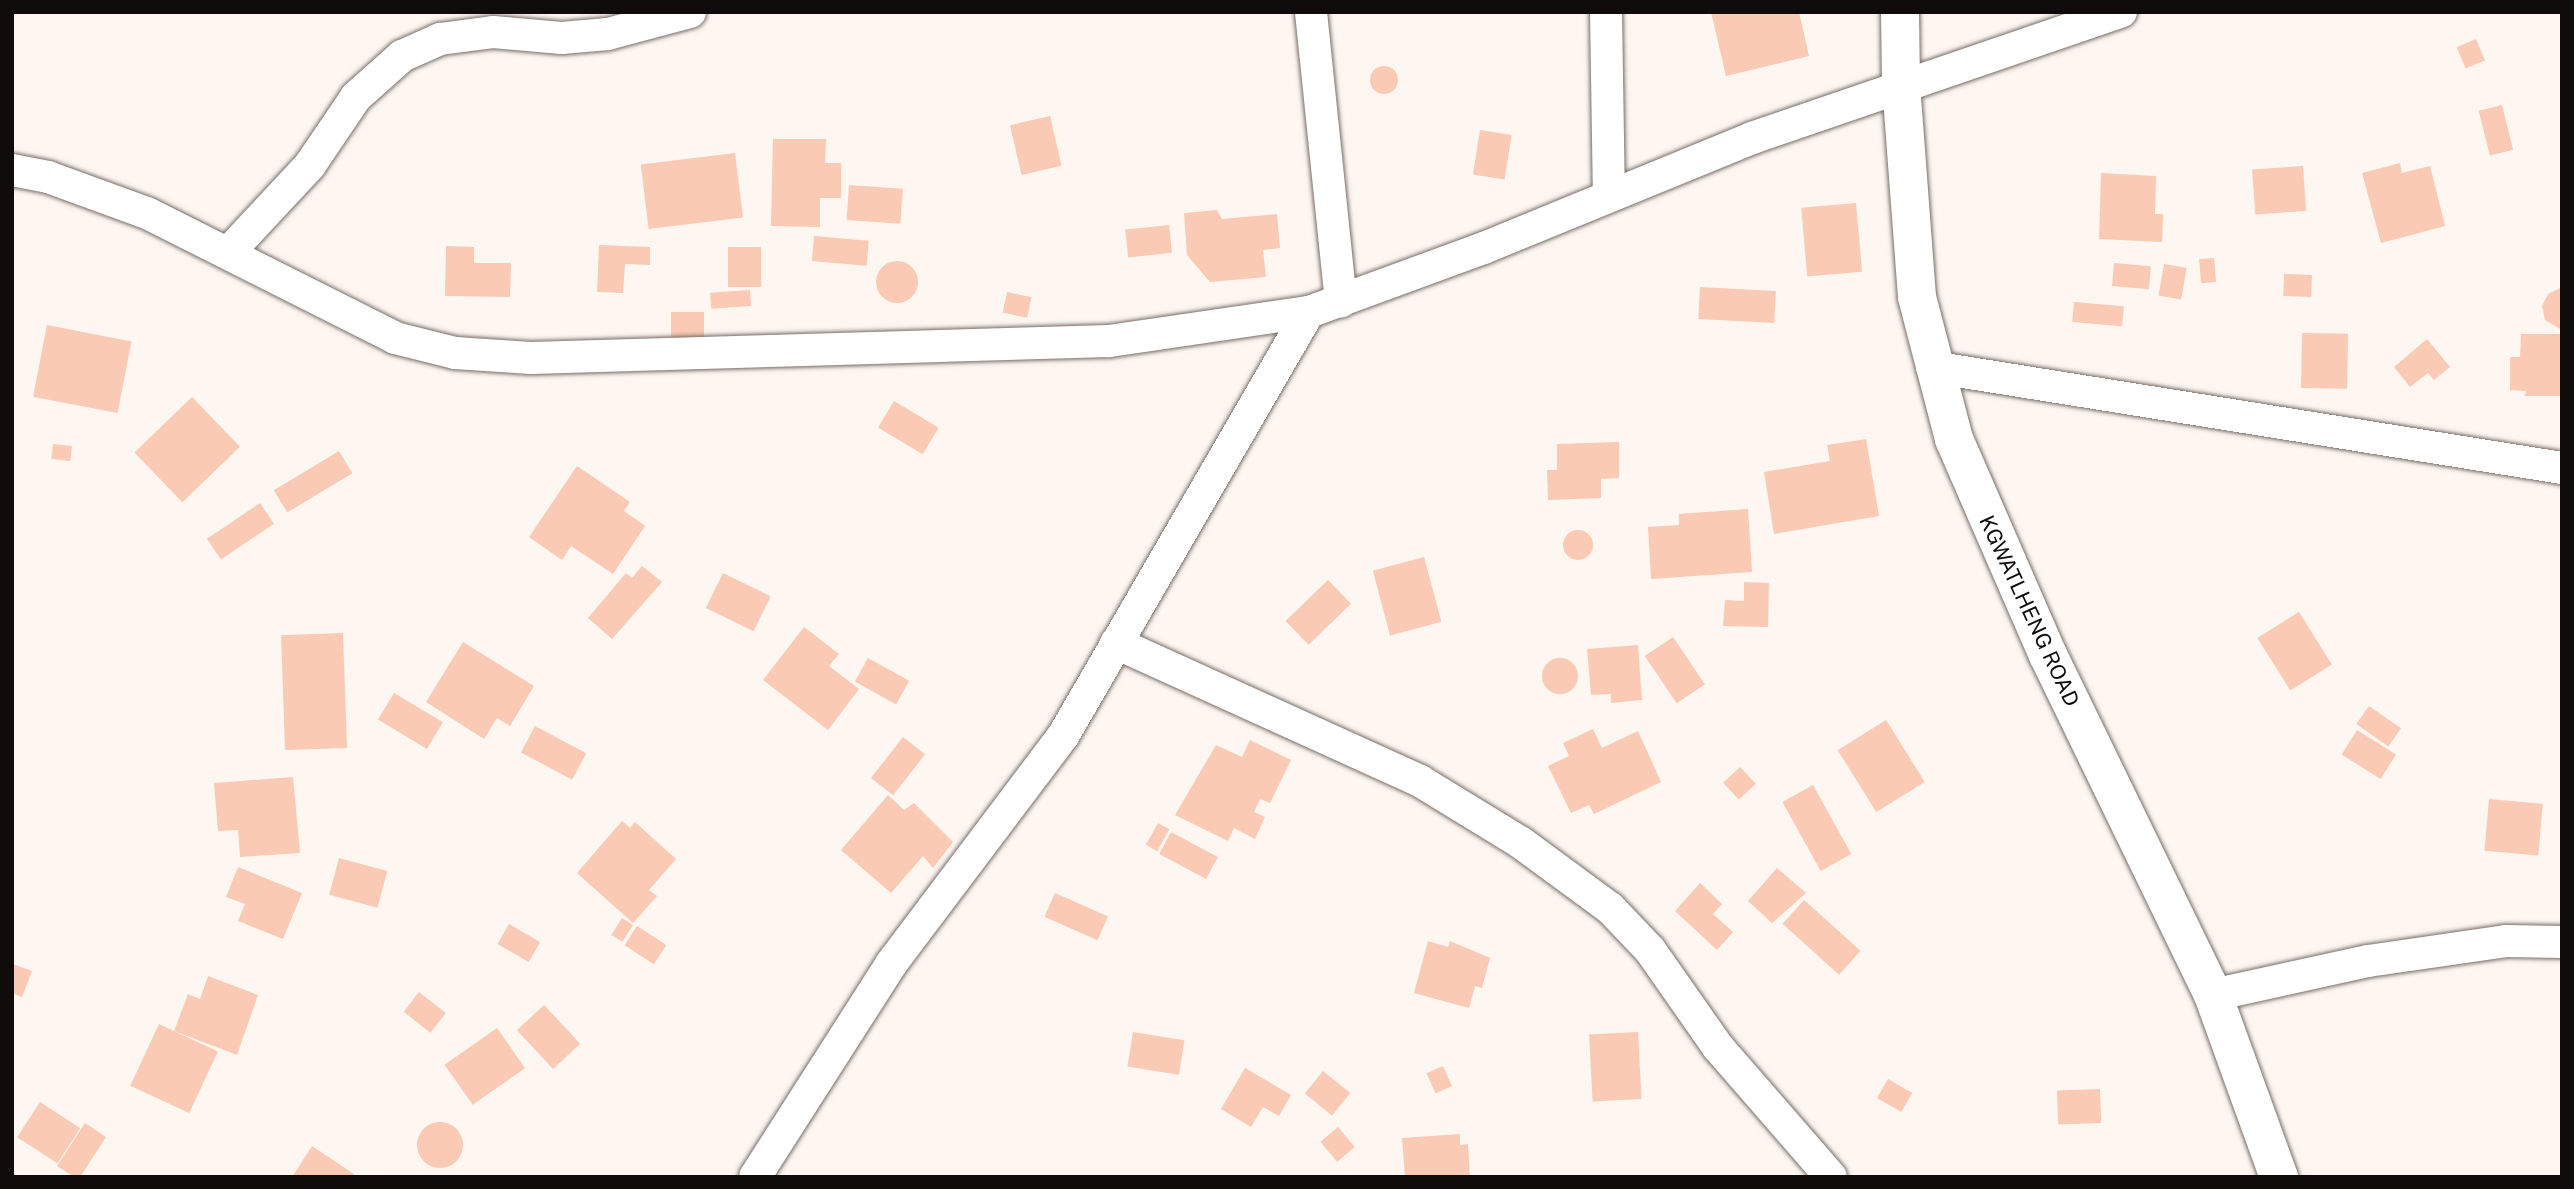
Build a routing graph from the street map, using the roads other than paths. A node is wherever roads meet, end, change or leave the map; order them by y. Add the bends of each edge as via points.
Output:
1 (690, 12) edge
2 (1311, 12) edge
3 (1606, 12) edge
4 (1900, 12) edge
5 (2121, 12) edge
6 (1901, 84) junction
7 (12, 170) edge
8 (1609, 194) junction
9 (229, 252) junction
10 (1341, 301) junction
11 (1309, 312) junction
12 (1932, 367) junction
13 (2562, 468) edge
14 (1116, 643) junction
15 (2562, 942) edge
16 (2213, 995) junction
17 (755, 1177) edge
18 (1831, 1177) edge
19 (2279, 1177) edge

1 - 9 street via 608,34 562,38 493,32 440,39 402,56 356,97 310,165
2 - 10 street
3 - 8 street
4 - 6 street, KGWATLHENG ROAD
5 - 6 street
6 - 8 street
6 - 12 street, KGWATLHENG ROAD via 1917,297
7 - 9 street via 48,177 146,213
8 - 10 street via 1484,248
9 - 11 street via 395,338 456,353 531,358 1051,345
10 - 11 street
11 - 14 street
12 - 13 street
12 - 16 street, KGWATLHENG ROAD via 1954,439 1992,532
14 - 17 street via 1063,736 891,964
14 - 18 street via 1420,781 1520,842 1610,908 1650,950 1718,1047
15 - 16 street via 2474,945 2368,961
16 - 19 street, KGWATLHENG ROAD

